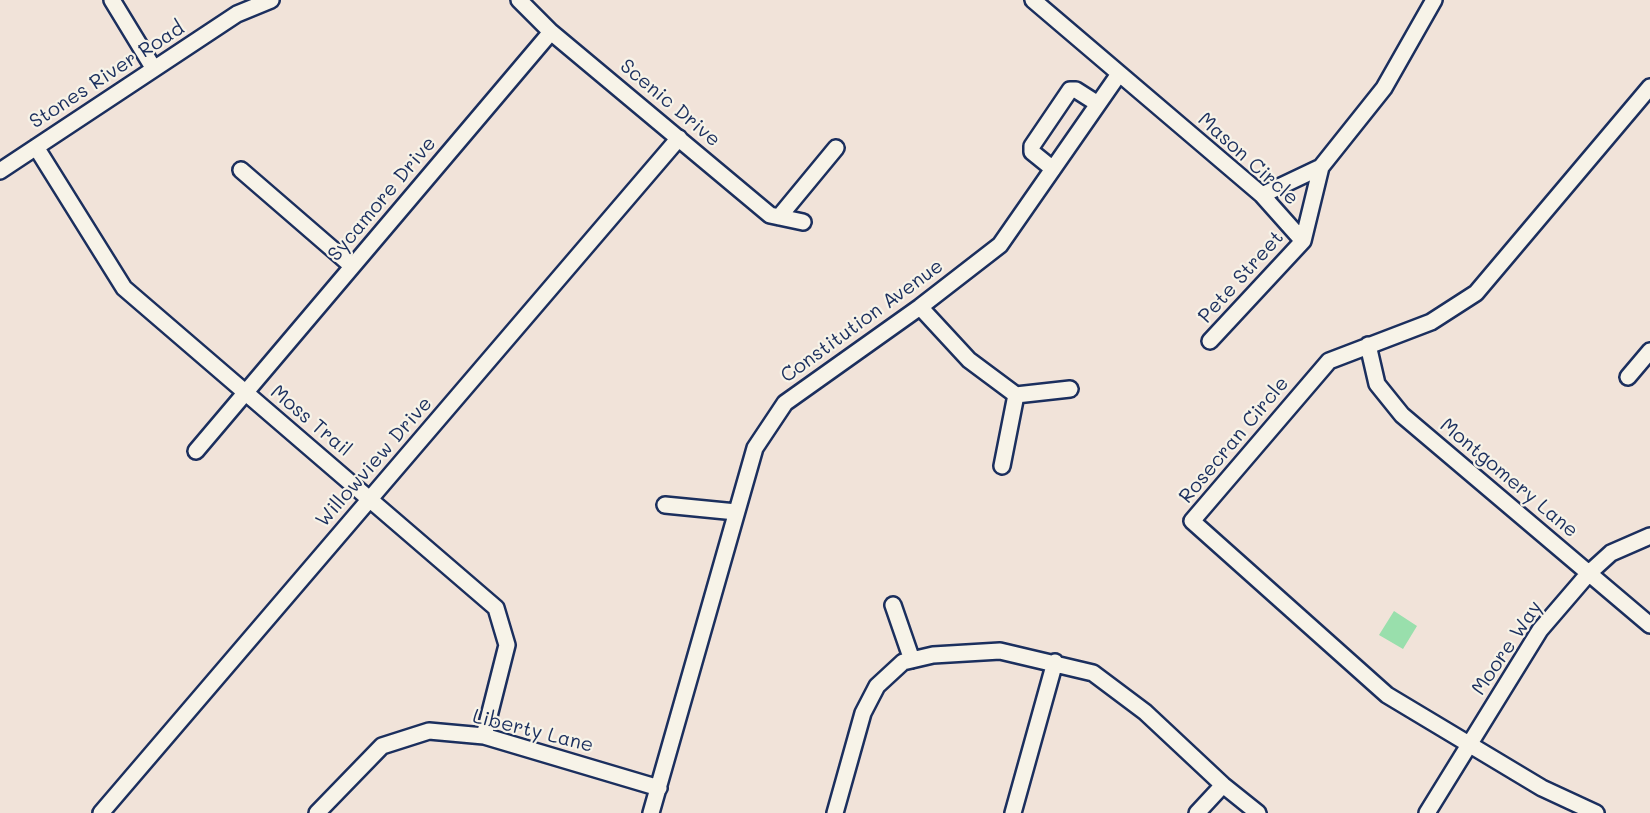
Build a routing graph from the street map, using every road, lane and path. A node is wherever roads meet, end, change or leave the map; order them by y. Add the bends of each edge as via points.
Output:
1 (112, 0) edge
2 (271, 0) edge
3 (519, 0) edge
4 (1033, 0) edge
5 (1434, 0) edge
6 (551, 32) junction
7 (154, 69) junction
8 (1119, 74) junction
9 (1650, 87) edge
10 (1098, 104) junction
11 (679, 138) junction
12 (36, 147) junction
13 (836, 148) dead end
14 (1321, 167) junction
15 (1053, 169) junction
16 (241, 170) dead end
17 (0, 171) edge
18 (1262, 195) junction
19 (779, 217) junction
20 (803, 222) dead end
21 (1303, 240) junction
22 (352, 266) junction
23 (920, 307) junction
24 (1210, 341) dead end
25 (1368, 345) junction
26 (1650, 351) edge
27 (1628, 377) dead end
28 (1070, 389) dead end
29 (245, 393) junction
30 (1016, 395) junction
31 (196, 451) dead end
32 (1002, 466) dead end
33 (370, 498) junction
34 (665, 505) dead end
35 (736, 512) junction
36 (1650, 536) edge
37 (1589, 573) junction
38 (893, 605) dead end
39 (1650, 625) edge
40 (912, 660) junction
41 (1055, 662) junction
42 (484, 736) junction
43 (1470, 744) junction
44 (1223, 785) junction
45 (658, 788) junction
46 (102, 813) edge
47 (317, 813) edge
48 (651, 813) edge
49 (835, 813) edge
50 (1013, 813) edge
51 (1197, 813) edge
52 (1258, 813) edge
53 (1427, 813) edge
54 (1596, 813) edge

1 - 7 street
2 - 7 street, Stones River Road via 237,14
3 - 6 street, Scenic Drive
4 - 8 street, Mason Circle
5 - 14 street, Mason Circle via 1384,88
6 - 11 street, Scenic Drive
6 - 22 street, Sycamore Drive
7 - 12 street, Stones River Road
8 - 10 street, Constitution Avenue
8 - 18 street, Mason Circle
9 - 25 street, Rosecran Circle via 1476,293 1431,322
10 - 15 street, Constitution Avenue
10 - 15 street via 1070,90 1032,146 1032,152
11 - 19 street, Scenic Drive via 770,215
11 - 33 street, Willowview Drive
12 - 17 street, Stones River Road
12 - 29 street, Moss Trail via 124,288
13 - 19 street
14 - 18 street
14 - 21 street, Mason Circle
15 - 23 street, Constitution Avenue via 1000,245
16 - 22 street
18 - 21 street, Mason Circle
19 - 20 street, Scenic Drive
21 - 24 street, Pete Street
22 - 29 street, Sycamore Drive
23 - 30 street via 969,360
23 - 35 street, Constitution Avenue via 785,404 755,448
25 - 37 street, Montgomery Lane via 1377,384 1402,415
25 - 43 street, Rosecran Circle via 1329,362 1192,521 1387,695
26 - 27 street
28 - 30 street
29 - 31 street, Sycamore Drive
29 - 33 street, Moss Trail
30 - 32 street
33 - 42 street, Moss Trail via 496,608 507,645
33 - 46 street, Willowview Drive
34 - 35 street
35 - 45 street, Constitution Avenue
36 - 37 street, Moore Way via 1611,553
37 - 39 street, Montgomery Lane
37 - 43 street, Moore Way via 1540,630
38 - 40 street
40 - 41 street via 1000,651
40 - 49 street via 903,662 877,686 863,713
41 - 44 street via 1093,674 1111,686 1145,711
41 - 50 street
42 - 45 street, Liberty Lane
42 - 47 street, Liberty Lane via 429,731 382,746
43 - 53 street, Moore Way
43 - 54 street, Rosecran Circle via 1542,788
44 - 51 street
44 - 52 street
45 - 48 street, Constitution Avenue

